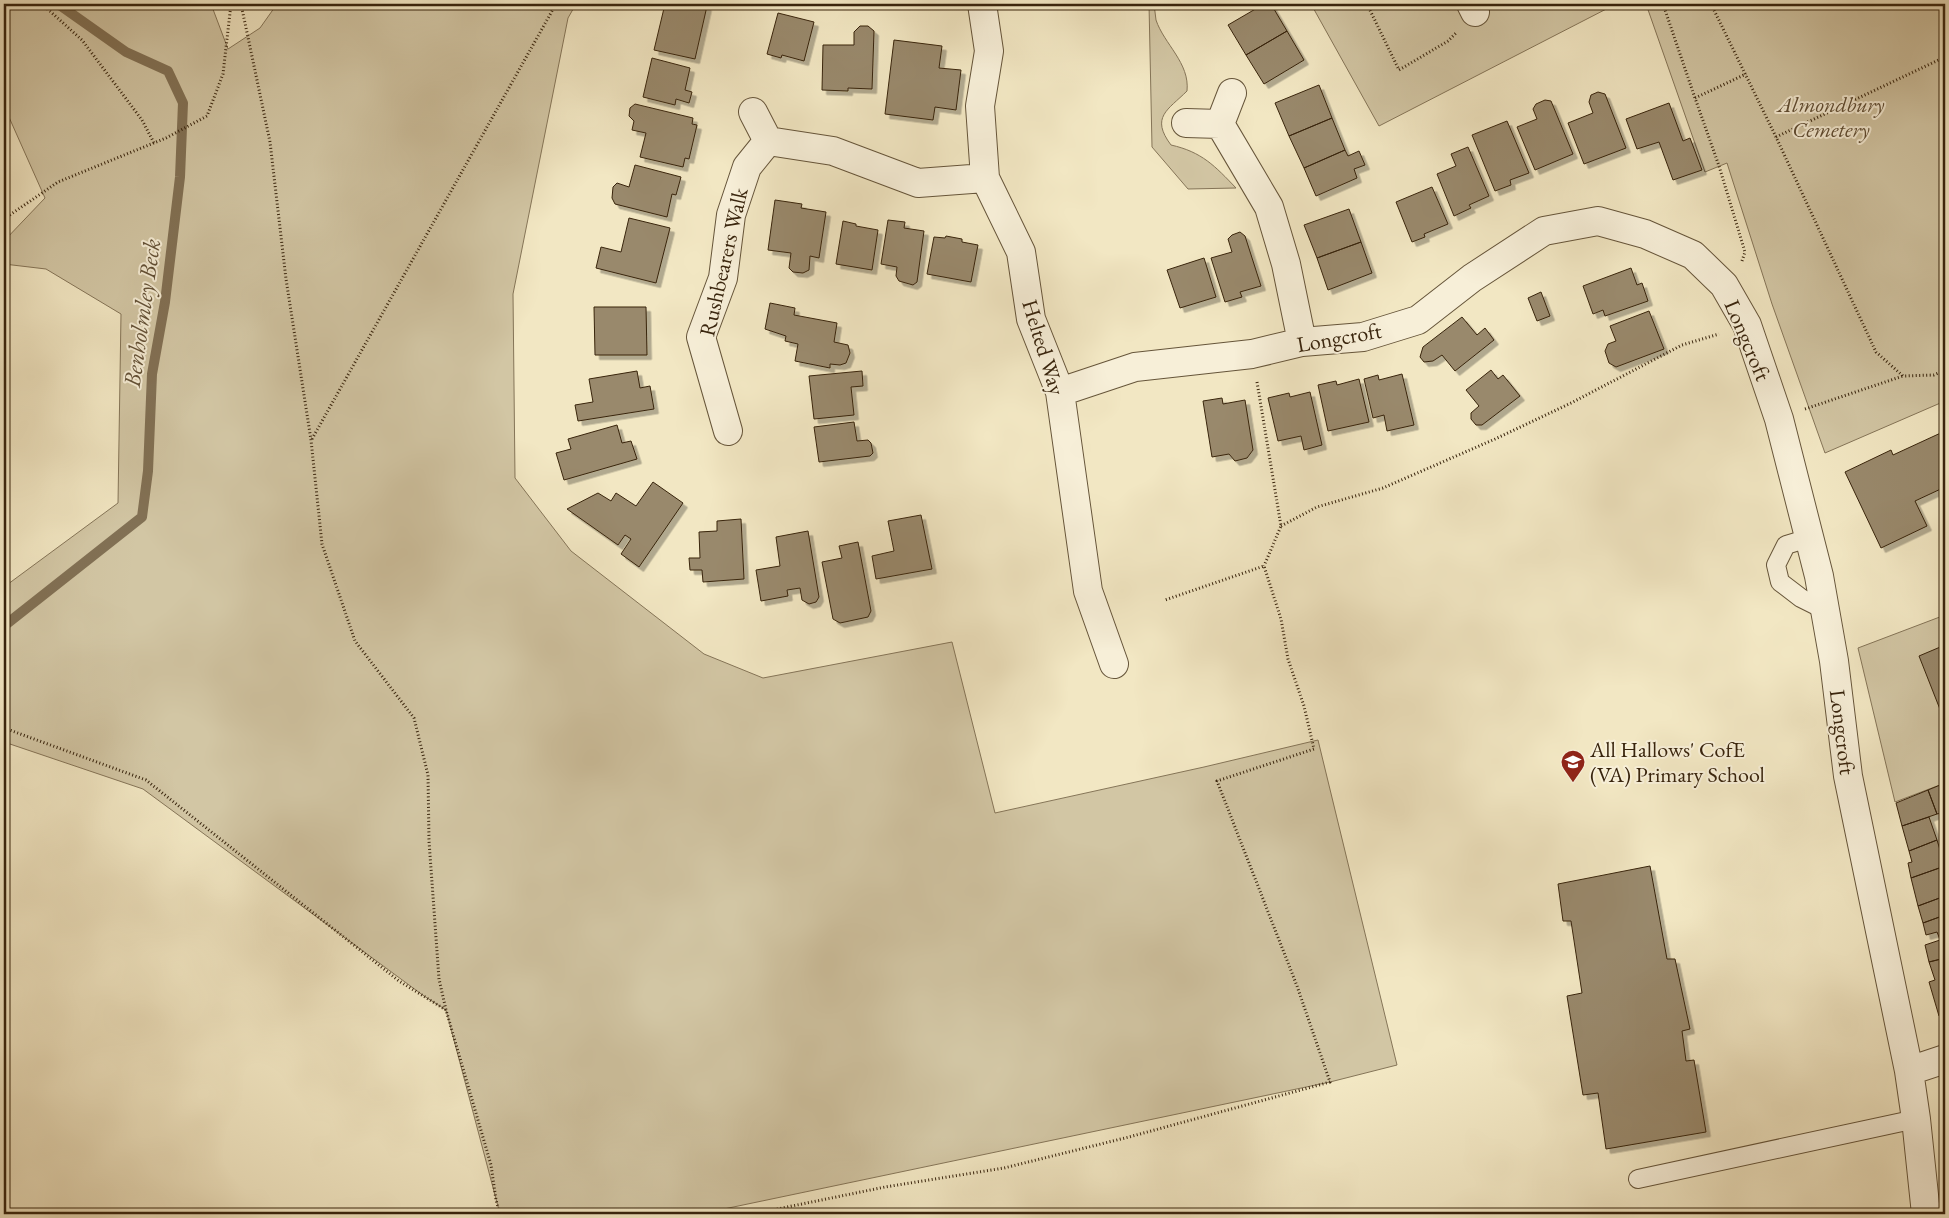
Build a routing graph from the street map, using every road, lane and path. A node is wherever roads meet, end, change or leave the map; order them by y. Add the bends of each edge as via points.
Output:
1 (42, 4) edge
2 (231, 4) edge
3 (241, 4) edge
4 (556, 4) edge
5 (982, 4) edge
6 (1367, 4) edge
7 (1663, 4) edge
8 (1711, 4) edge
9 (1722, 4) edge
10 (1473, 8) edge
11 (1713, 8) junction
12 (1945, 57) edge
13 (1746, 74) junction
14 (1232, 93) dead end
15 (1695, 98) junction
16 (753, 112) dead end
17 (1186, 123) dead end
18 (1220, 124) junction
19 (1776, 137) junction
20 (768, 141) junction
21 (154, 143) junction
22 (985, 178) junction
23 (4, 219) edge
24 (1724, 285) junction
25 (1747, 325) junction
26 (1302, 342) junction
27 (1252, 354) junction
28 (1945, 370) edge
29 (1903, 376) junction
30 (1060, 392) junction
31 (1809, 408) dead end
32 (728, 431) dead end
33 (311, 440) junction
34 (1282, 526) junction
35 (1809, 538) junction
36 (1264, 566) junction
37 (1165, 600) dead end
38 (1825, 610) junction
39 (1114, 664) dead end
40 (4, 728) edge
41 (446, 1010) junction
42 (1945, 1059) edge
43 (1909, 1071) junction
44 (1916, 1119) junction
45 (1638, 1179) dead end
46 (500, 1214) edge
47 (753, 1214) edge
48 (1926, 1214) edge

1 - 21 path via 82,40 142,120
2 - 21 path via 223,74 207,116
3 - 33 path via 270,142 286,279
4 - 33 path
5 - 22 street, Helted Way via 990,51 980,106
6 - 10 path via 1398,70 1448,41
7 - 15 path
8 - 11 path
9 - 11 path
11 - 13 path
12 - 19 path
13 - 15 path
13 - 19 path
14 - 18 street
15 - 24 path via 1745,252 1739,268
16 - 20 street
17 - 18 street
18 - 26 street via 1269,207 1286,264
19 - 29 path via 1876,352
20 - 22 street via 833,151 918,184
20 - 32 street, Rushbearers Walk via 747,167 731,215 723,278 701,337
21 - 23 path via 58,182
22 - 30 street, Helted Way via 1021,252 1031,319
24 - 25 street, Longcroft
24 - 26 street, Longcroft via 1693,256 1645,234 1598,221 1544,231 1472,278 1418,320 1362,337
25 - 34 path via 1682,345 1494,439 1383,488 1317,507
25 - 35 street, Longcroft via 1779,420
26 - 27 street, Longcroft
27 - 30 street, Longcroft via 1136,368
27 - 34 path
28 - 29 path via 1934,375
29 - 31 path
30 - 39 street, Helted Way via 1088,591
33 - 41 path via 322,544 355,641 414,718 428,775 429,841 440,979
34 - 36 path
35 - 38 street, Longcroft
35 - 38 lane via 1786,545 1776,565 1780,582
36 - 37 path
36 - 47 path via 1282,619 1288,659 1314,749 1218,781 1297,986 1330,1082 1004,1168 885,1187
38 - 43 street, Longcroft via 1848,776
40 - 41 path via 146,780 399,981
41 - 46 path via 491,1165
42 - 43 street
43 - 44 street, Longcroft
44 - 45 lane
44 - 48 street, Longcroft

